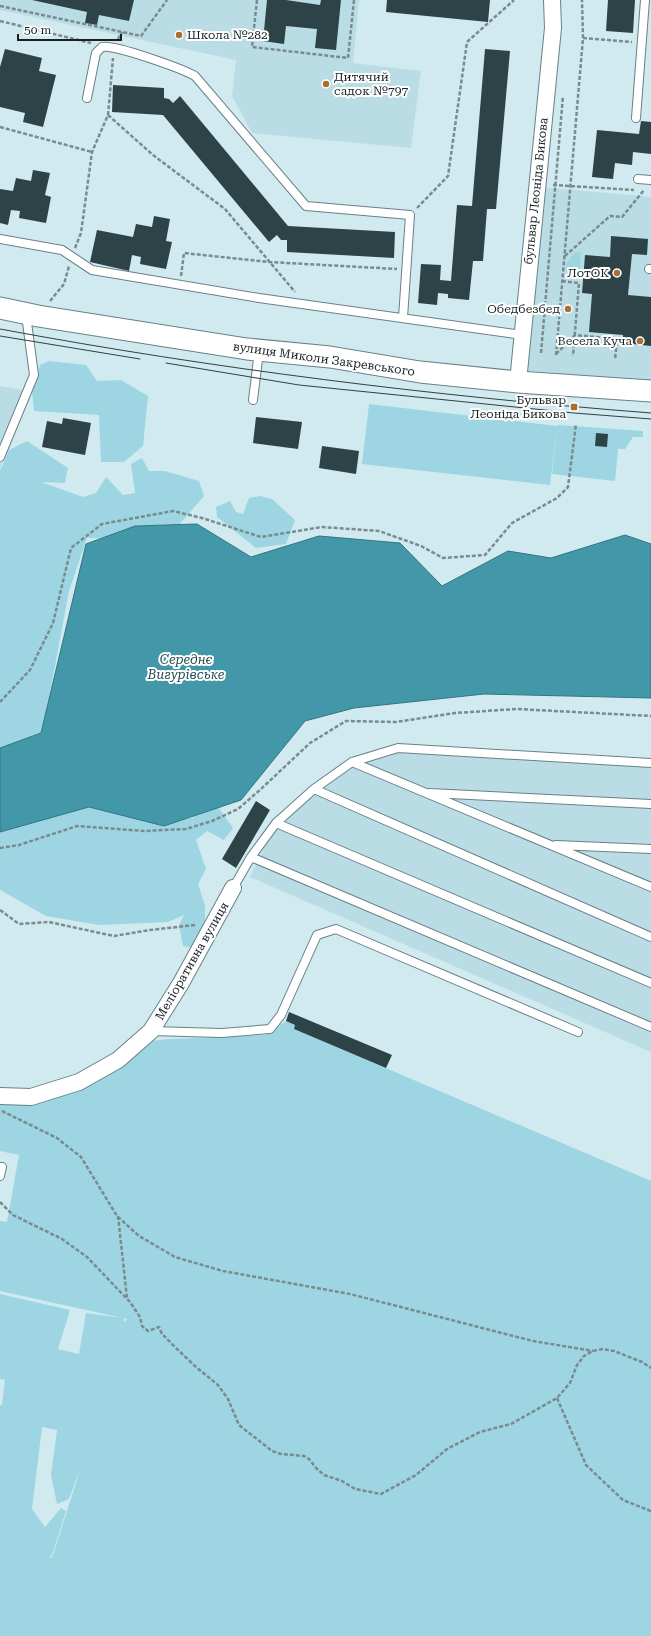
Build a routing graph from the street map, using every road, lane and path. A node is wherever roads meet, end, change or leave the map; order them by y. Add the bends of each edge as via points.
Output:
1 (167, 0) edge
2 (257, 0) edge
3 (354, 0) edge
4 (514, 0) edge
5 (552, 0) edge
6 (582, 0) edge
7 (645, 0) edge
8 (0, 6) edge
9 (647, 11) edge
10 (0, 21) edge
11 (122, 32) junction
12 (583, 38) junction
13 (642, 43) junction
14 (110, 47) junction
15 (563, 91) dead end
16 (87, 98) dead end
17 (108, 114) junction
18 (636, 118) dead end
19 (0, 127) edge
20 (92, 152) junction
21 (638, 179) dead end
22 (537, 183) junction
23 (649, 184) edge
24 (555, 185) junction
25 (570, 186) junction
26 (644, 190) junction
27 (410, 215) junction
28 (0, 239) edge
29 (564, 256) junction
30 (72, 257) junction
31 (270, 262) junction
32 (406, 270) junction
33 (562, 281) junction
34 (64, 284) dead end
35 (180, 285) junction
36 (305, 305) junction
37 (0, 308) edge
38 (26, 314) junction
39 (403, 318) junction
40 (522, 335) junction
41 (575, 335) junction
42 (259, 350) junction
43 (541, 353) dead end
44 (573, 356) dead end
45 (615, 360) dead end
46 (518, 382) junction
47 (651, 391) edge
48 (253, 400) dead end
49 (576, 424) dead end
50 (0, 457) edge
51 (0, 702) edge
52 (651, 716) edge
53 (352, 762) junction
54 (651, 762) edge
55 (314, 789) junction
56 (424, 793) junction
57 (651, 804) edge
58 (276, 823) junction
59 (550, 845) junction
60 (0, 848) edge
61 (651, 849) edge
62 (251, 856) junction
63 (651, 887) edge
64 (233, 888) joint
65 (0, 910) edge
66 (214, 924) junction
67 (651, 937) edge
68 (651, 983) edge
69 (651, 1027) edge
70 (151, 1030) junction
71 (578, 1032) dead end
72 (0, 1096) edge
73 (0, 1110) edge
74 (0, 1167) edge
75 (0, 1176) edge
76 (0, 1202) edge
77 (117, 1216) junction
78 (128, 1299) junction
79 (593, 1351) junction
80 (651, 1368) edge
81 (557, 1398) junction
82 (651, 1511) edge

1 - 11 path via 141,36
2 - 3 path via 252,47 348,58
4 - 27 path via 467,42 448,176
5 - 22 street, бульвар Леоніда Бикова via 552,28
6 - 12 path
7 - 9 lane
8 - 11 path
9 - 13 lane
10 - 14 path
11 - 14 path
12 - 13 path
12 - 25 path
13 - 18 lane
14 - 16 lane via 102,47 96,53
14 - 17 path
14 - 27 lane via 179,68 195,76 306,206
15 - 24 path
17 - 20 path
17 - 31 path via 153,155 225,210
19 - 20 path
20 - 30 path via 81,233
21 - 23 lane
22 - 24 path
22 - 40 street, бульвар Леоніда Бикова
23 - 26 path
24 - 25 path
24 - 43 path
25 - 26 path
25 - 29 path
26 - 29 path via 622,217 610,216
27 - 32 lane
28 - 30 lane via 62,250
29 - 33 path
30 - 34 path
30 - 35 lane via 92,270
31 - 32 path
31 - 35 path via 184,253
31 - 36 path
32 - 39 lane
33 - 41 path via 579,283
33 - 41 path via 556,355
35 - 36 lane
36 - 39 lane
37 - 38 street, вулиця Миколи Закревського
38 - 42 street, вулиця Миколи Закревського
38 - 50 lane via 34,375
39 - 40 lane
40 - 46 street, бульвар Леоніда Бикова
41 - 44 path
41 - 45 path via 617,338
42 - 46 street, вулиця Миколи Закревського via 330,357 420,372
42 - 48 lane
46 - 47 street, вулиця Миколи Закревського
49 - 51 path via 568,486 558,498 512,523 485,555 443,558 421,546 379,531 322,527 261,537 173,511 102,524 71,548 53,623 30,670
52 - 60 path via 517,708 454,713 396,722 346,721 310,743 238,809 212,821 186,829 144,830 77,826 19,845
53 - 54 lane via 398,748
53 - 55 lane
53 - 56 lane
55 - 58 lane
55 - 67 lane
56 - 57 lane
56 - 59 lane
58 - 62 lane
58 - 68 lane
59 - 61 lane
59 - 63 lane
62 - 64 lane
62 - 69 lane
64 - 66 street, Меліоративна вулиця
65 - 66 path via 19,924 49,922 114,936
66 - 70 street, Меліоративна вулиця
70 - 71 lane via 222,1033 270,1029 281,1016 317,935 336,929
70 - 72 street, Меліоративна вулиця via 118,1060 79,1082 31,1097
73 - 77 path via 57,1138 80,1157
74 - 75 lane
76 - 78 path via 13,1215 62,1239 81,1253
77 - 78 path
77 - 79 path via 138,1236 175,1257 223,1270 350,1294 533,1341
78 - 81 path via 140,1317 142,1326 148,1331 159,1327 162,1334 175,1347 218,1384 228,1399 239,1426 272,1451 309,1458 324,1475 355,1489 381,1494 416,1475 447,1449 480,1432 511,1424
79 - 80 path via 614,1350
79 - 81 path via 584,1356 577,1365 570,1383
81 - 82 path via 586,1465 623,1500

